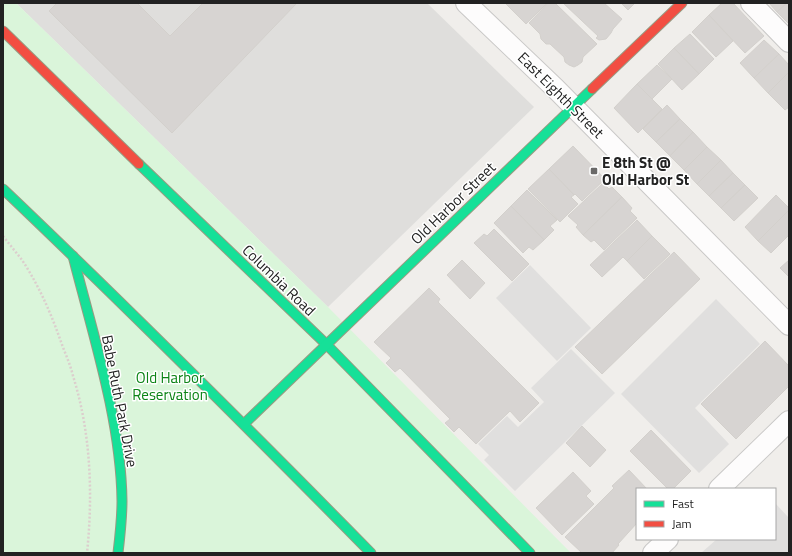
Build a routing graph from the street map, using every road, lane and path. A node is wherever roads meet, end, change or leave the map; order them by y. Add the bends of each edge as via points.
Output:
1 (466, 3) edge
2 (682, 3) edge
3 (751, 3) edge
4 (3, 31) edge
5 (789, 42) edge
6 (574, 107) junction
7 (3, 188) edge
8 (3, 236) edge
9 (73, 256) junction
10 (789, 325) edge
11 (327, 345) junction
12 (789, 421) edge
13 (244, 424) junction
14 (720, 488) edge
15 (667, 540) edge
16 (87, 553) edge
17 (118, 553) edge
18 (371, 553) edge
19 (530, 553) edge
20 (653, 553) edge

1 - 6 street, East Eighth Street
2 - 6 main road, Old Harbor Street
3 - 5 street
4 - 11 main road, Columbia Road
6 - 10 street, East Eighth Street
6 - 11 main road, Old Harbor Street
7 - 9 main road
8 - 16 path via 39,290 74,376 84,424 90,477
9 - 13 main road
9 - 17 main road, Babe Ruth Park Drive via 104,379 120,462 122,504
11 - 13 main road, Old Harbor Street
11 - 19 main road, Columbia Road
12 - 14 street
13 - 18 main road
15 - 20 street

